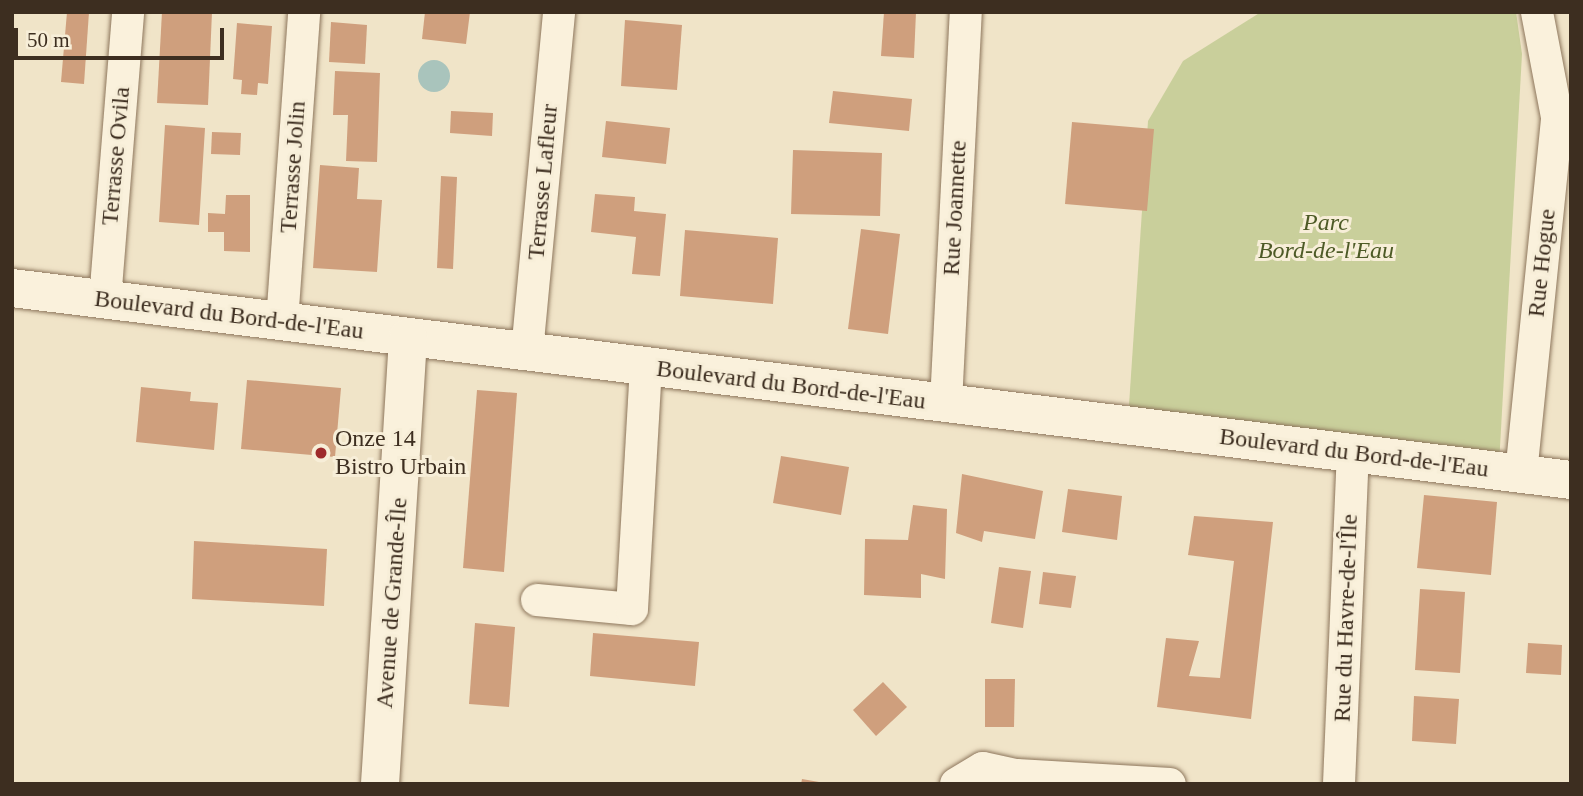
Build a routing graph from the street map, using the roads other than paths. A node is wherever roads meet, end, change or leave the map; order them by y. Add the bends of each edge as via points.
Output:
1 (128, 12) edge
2 (303, 12) edge
3 (559, 12) edge
4 (966, 12) edge
5 (1537, 12) edge
6 (1557, 55) edge
7 (12, 288) edge
8 (105, 300) junction
9 (282, 322) junction
10 (408, 338) junction
11 (527, 352) junction
12 (646, 367) junction
13 (946, 404) junction
14 (1353, 453) junction
15 (1521, 474) junction
16 (1571, 480) edge
17 (537, 600) dead end
18 (1017, 780) edge
19 (380, 784) edge
20 (956, 784) edge
21 (1170, 784) edge
22 (1339, 784) edge

1 - 8 street, Terrasse Ovila
2 - 9 street, Terrasse Jolin
3 - 11 street, Terrasse Lafleur
4 - 13 street, Rue Joannette
5 - 6 street, Rue Hogue
6 - 15 street, Rue Hogue via 1557,117
7 - 8 street, Boulevard du Bord-de-l'Eau
8 - 9 street, Boulevard du Bord-de-l'Eau
9 - 10 street, Boulevard du Bord-de-l'Eau
10 - 11 street, Boulevard du Bord-de-l'Eau
10 - 19 street, Avenue de Grande-Île
11 - 12 street, Boulevard du Bord-de-l'Eau
12 - 13 street, Boulevard du Bord-de-l'Eau
12 - 17 street via 632,608
13 - 14 street, Boulevard du Bord-de-l'Eau
14 - 15 street, Boulevard du Bord-de-l'Eau
14 - 22 street, Rue du Havre-de-l'Île
15 - 16 street, Boulevard du Bord-de-l'Eau
18 - 20 street via 984,768
18 - 21 street

